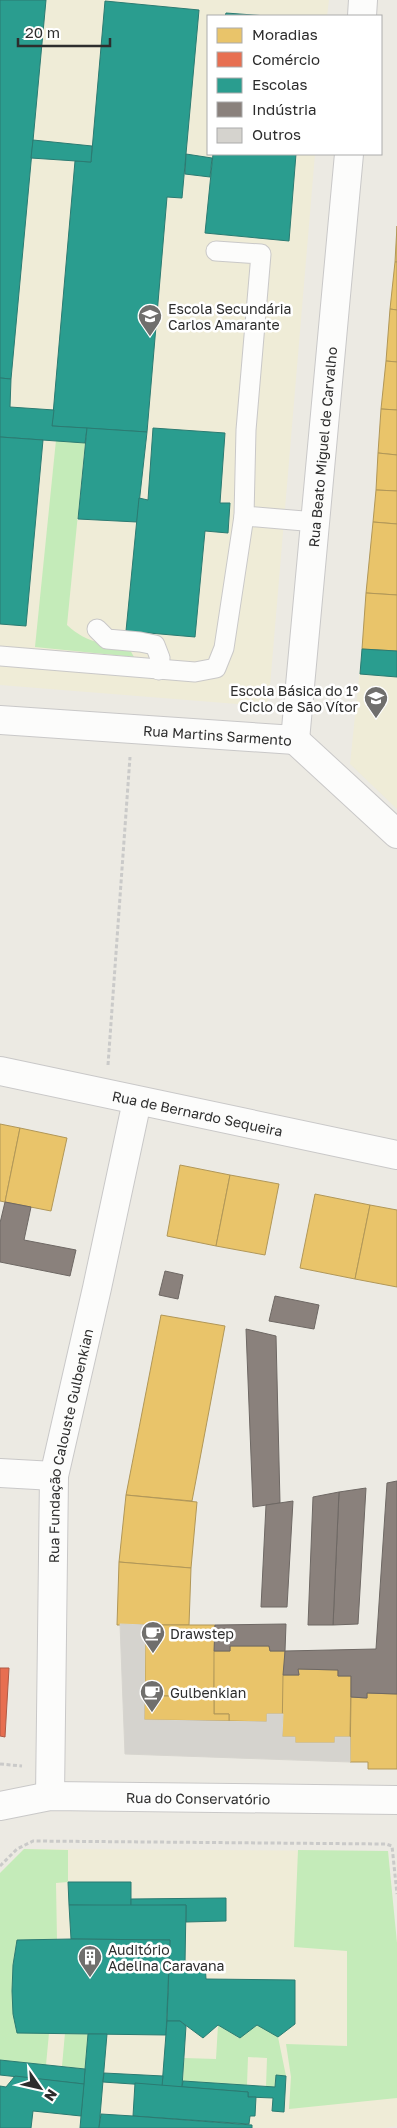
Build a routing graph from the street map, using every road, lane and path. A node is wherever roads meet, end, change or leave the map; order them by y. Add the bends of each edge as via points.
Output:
1 (364, 0) edge
2 (362, 15) edge
3 (349, 155) edge
4 (216, 251) dead end
5 (244, 516) junction
6 (316, 522) junction
7 (97, 629) dead end
8 (0, 656) edge
9 (159, 670) junction
10 (0, 720) edge
11 (131, 729) junction
12 (295, 740) junction
13 (397, 834) edge
14 (108, 1060) dead end
15 (0, 1071) edge
16 (137, 1101) junction
17 (397, 1155) edge
18 (0, 1473) edge
19 (54, 1476) junction
20 (0, 1764) edge
21 (26, 1766) dead end
22 (50, 1796) junction
23 (397, 1800) edge
24 (0, 1806) edge
25 (0, 1866) edge
26 (397, 1894) edge

1 - 2 street
3 - 6 street, Rua Beato Miguel de Carvalho
4 - 5 lane via 261,254 246,430
5 - 6 lane
5 - 9 lane via 224,648 216,668 196,672
6 - 12 street, Rua Beato Miguel de Carvalho
7 - 9 lane via 107,639 155,645 160,658
8 - 9 lane
10 - 11 street, Rua Martins Sarmento
11 - 12 street, Rua Martins Sarmento
11 - 14 path
12 - 13 street, Rua Martins Sarmento
15 - 16 street, Rua de Bernardo Sequeira
16 - 17 street, Rua de Bernardo Sequeira
16 - 19 street, Rua Fundação Calouste Gulbenkian
18 - 19 street
19 - 22 street, Rua Fundação Calouste Gulbenkian
20 - 21 path
22 - 23 street, Rua do Conservatório
22 - 24 street, Rua do Conservatório
25 - 26 path via 17,1849 33,1841 386,1844 392,1846

